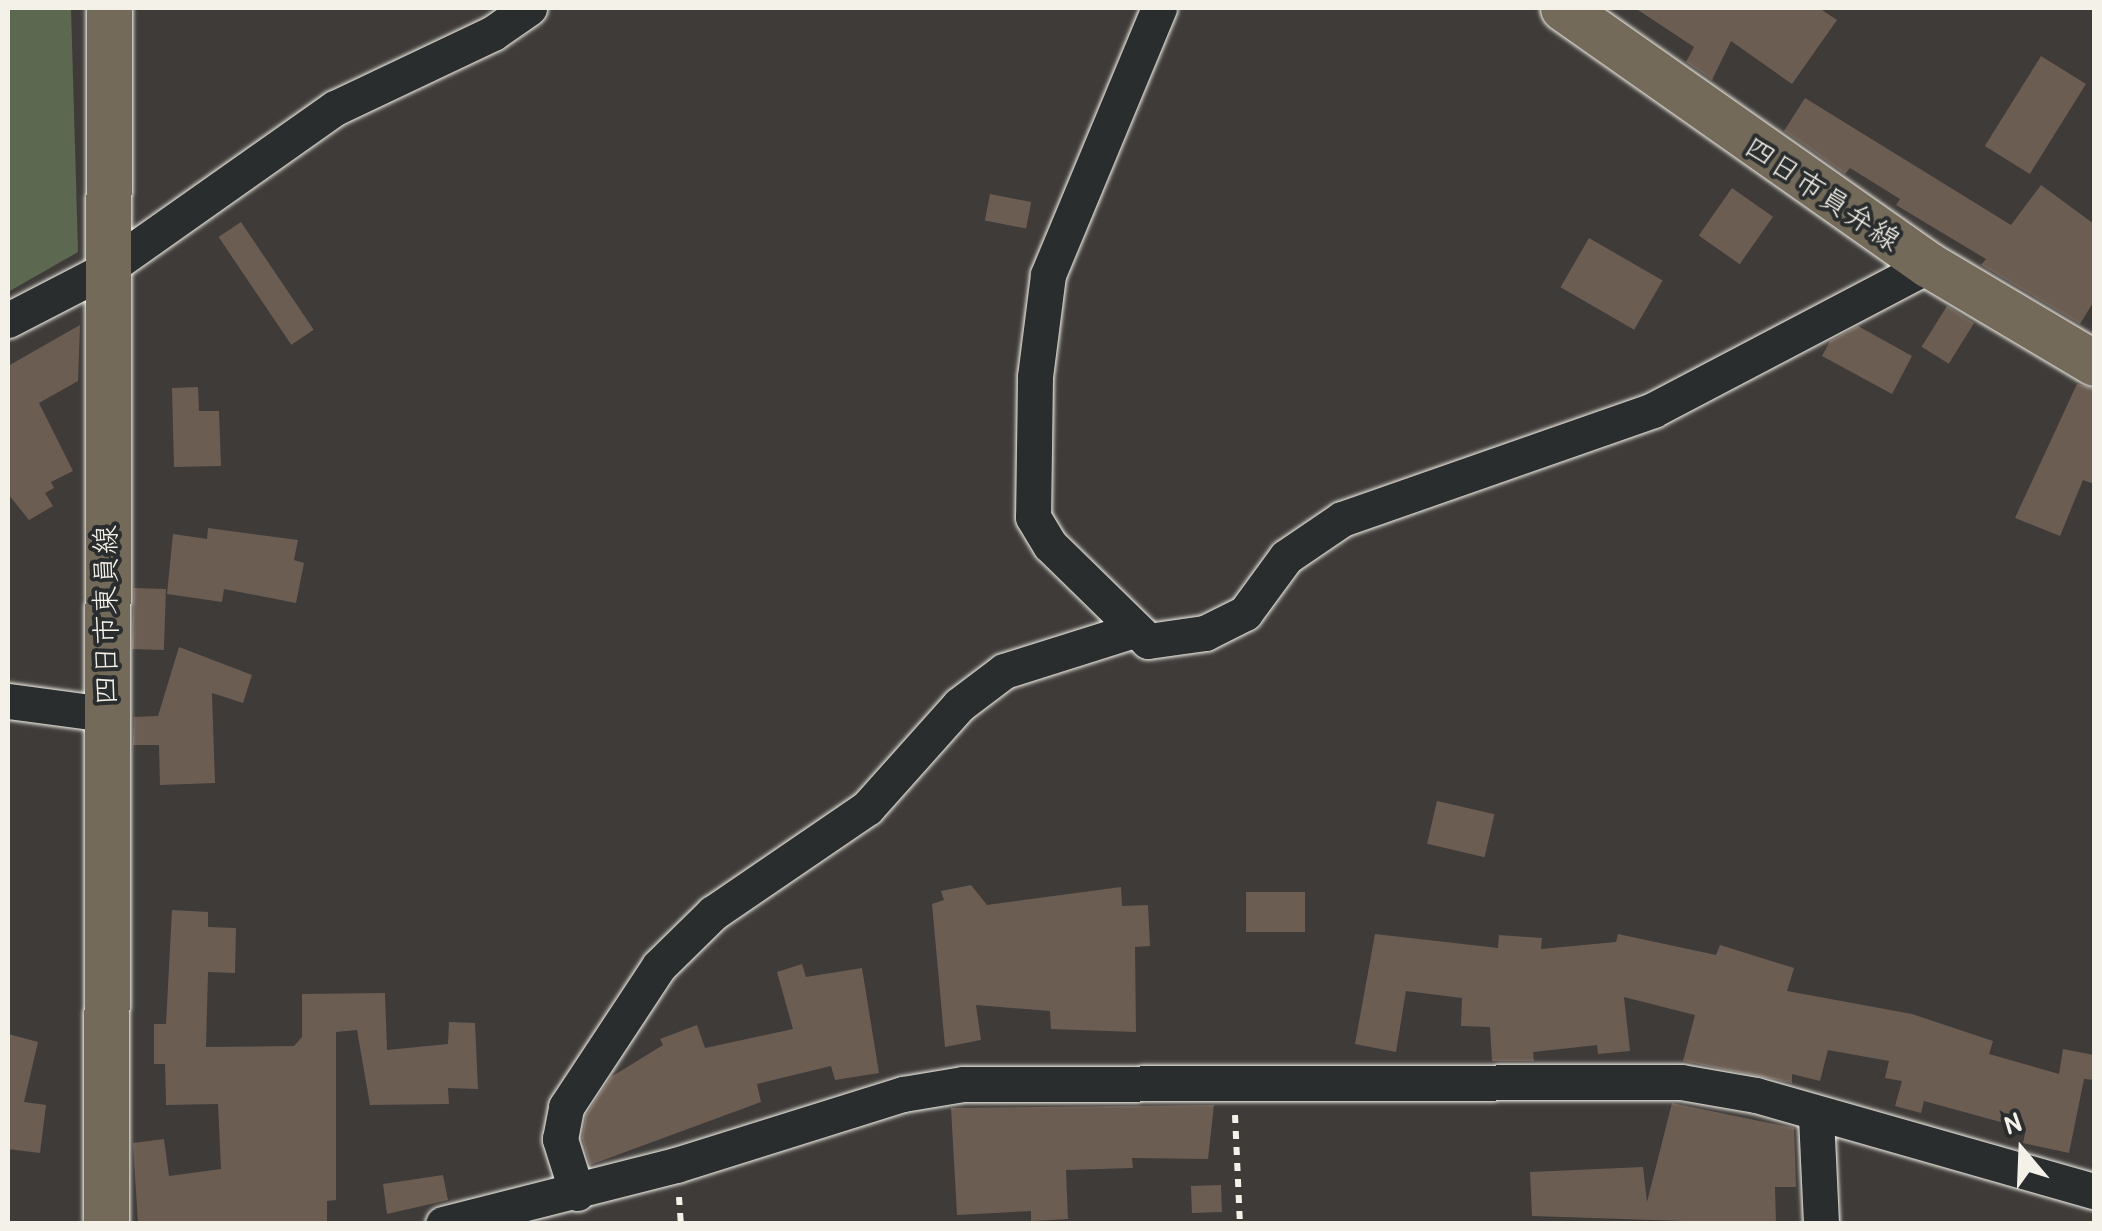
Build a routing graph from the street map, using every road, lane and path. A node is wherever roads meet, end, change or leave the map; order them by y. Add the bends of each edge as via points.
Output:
1 (108, 8) edge
2 (529, 8) edge
3 (1158, 8) edge
4 (1563, 8) edge
5 (1928, 265) junction
6 (105, 270) junction
7 (8, 320) edge
8 (2094, 362) edge
9 (1134, 630) junction
10 (8, 701) edge
11 (106, 714) junction
12 (1234, 1085) junction
13 (1816, 1117) junction
14 (2094, 1191) edge
15 (576, 1194) junction
16 (106, 1224) edge
17 (443, 1224) edge
18 (1240, 1224) edge
19 (1820, 1224) edge

1 - 6 main road, 四日市東員線
2 - 6 street via 493,33 335,108
3 - 9 street via 1048,274 1034,376 1033,517
4 - 5 main road, 四日市員弁線
5 - 8 main road, 四日市員弁線
5 - 9 street via 1653,410 1342,519 1286,556 1245,613 1206,633 1148,641
6 - 7 street
6 - 11 main road, 四日市東員線
9 - 15 street via 1004,671 959,705 867,808 712,913 659,966 566,1107 560,1139
10 - 11 street
11 - 16 main road, 四日市東員線
12 - 13 street via 1681,1082 1756,1095
12 - 15 street via 962,1084 903,1094
12 - 18 path
13 - 14 street
13 - 19 street
15 - 17 street

